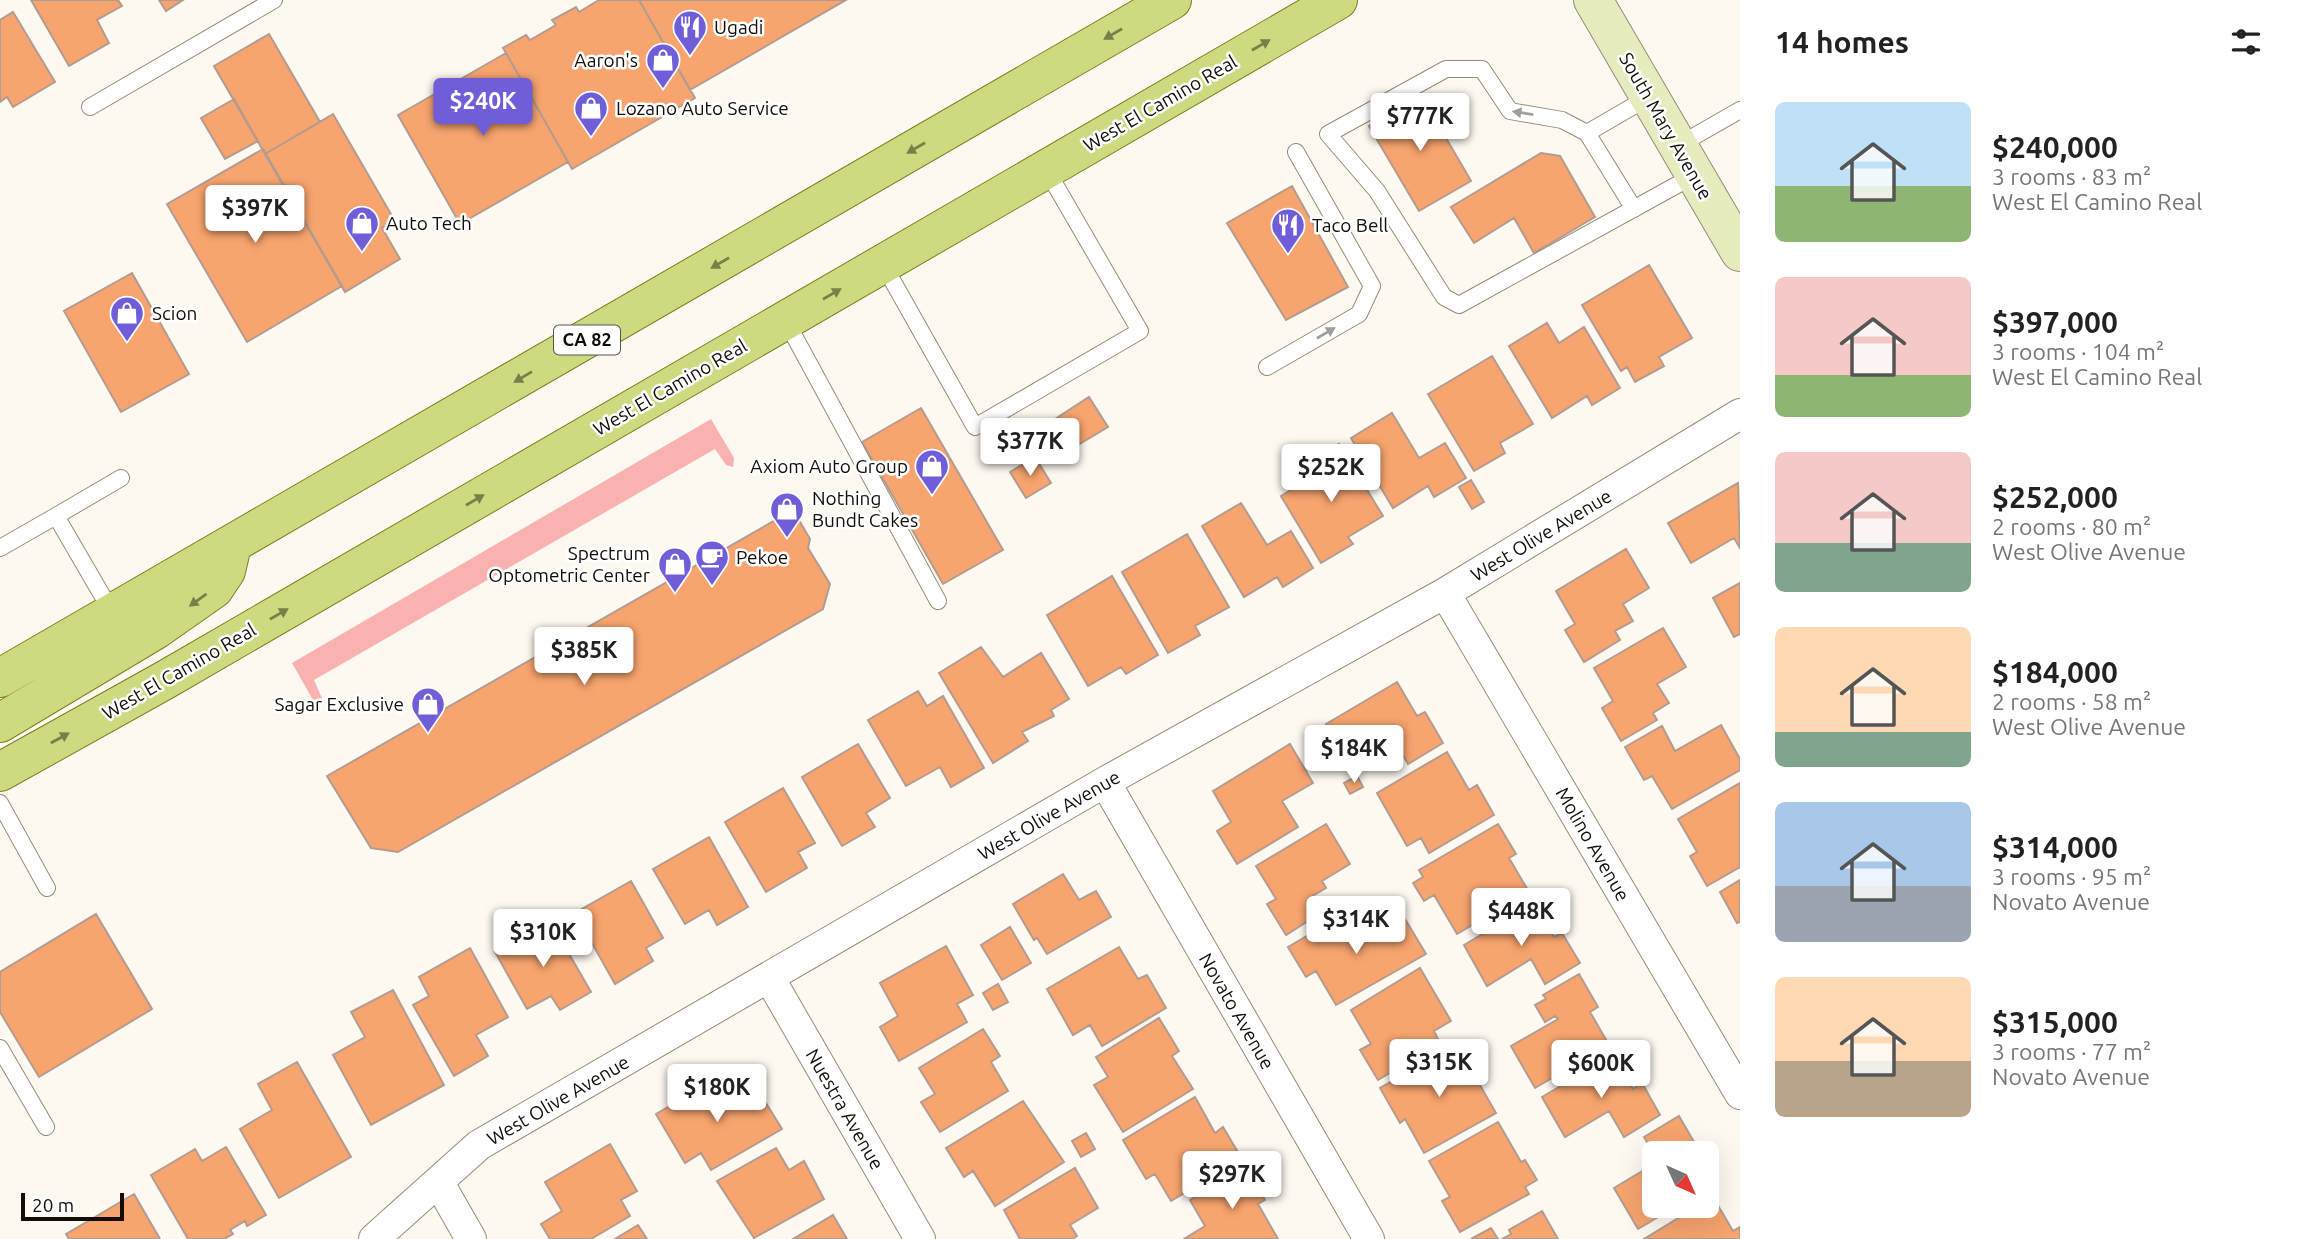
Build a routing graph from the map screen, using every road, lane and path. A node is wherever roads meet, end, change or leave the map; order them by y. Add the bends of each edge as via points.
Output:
1 (274, 0) edge
2 (1338, 0) edge
3 (1593, 0) edge
4 (1151, 5) edge
5 (1649, 97) junction
6 (90, 107) dead end
7 (1740, 110) edge
8 (1587, 133) junction
9 (1296, 152) dead end
10 (1687, 160) junction
11 (1046, 169) junction
12 (1634, 209) junction
13 (1740, 251) edge
14 (883, 264) junction
15 (786, 321) junction
16 (1266, 367) dead end
17 (1740, 414) edge
18 (121, 478) dead end
19 (56, 516) junction
20 (232, 545) junction
21 (0, 548) edge
22 (1446, 593) junction
23 (938, 601) dead end
24 (113, 614) junction
25 (0, 678) edge
26 (0, 723) edge
27 (0, 772) edge
28 (1105, 782) junction
29 (0, 803) edge
30 (47, 888) dead end
31 (770, 979) junction
32 (0, 1048) edge
33 (1740, 1094) edge
34 (46, 1127) dead end
35 (439, 1183) junction
36 (374, 1239) edge
37 (471, 1239) edge
38 (920, 1239) edge
39 (1369, 1239) edge

1 - 6 lane
11 -> 2 main road, West El Camino Real
3 - 5 main road, South Mary Avenue
4 -> 20 main road, CA 82
5 - 8 lane
5 - 10 main road, South Mary Avenue
7 - 10 lane
8 - 12 lane
8 -> 12 lane via 1562,120 1510,111 1482,69 1446,69 1328,134 1377,191 1444,298 1459,305
16 -> 9 lane via 1359,314 1372,286
10 - 12 lane
10 - 13 main road, South Mary Avenue
11 - 14 main road, West El Camino Real
11 - 14 lane via 1140,331 975,427
15 -> 14 main road, West El Camino Real
15 - 23 lane
27 -> 15 main road, West El Camino Real
17 - 22 street, West Olive Avenue
18 - 19 lane
19 - 21 lane
19 - 24 lane
20 - 24 main road, CA 82
20 -> 26 main road via 226,571 214,589 157,629
22 - 28 street, West Olive Avenue
22 - 33 street, Molino Avenue
24 - 25 main road, CA 82
28 - 31 street, West Olive Avenue
28 - 39 street, Novato Avenue
29 - 30 lane
31 - 35 street, West Olive Avenue via 479,1145
31 - 38 street, Nuestra Avenue
32 - 34 lane
35 - 36 street, West Olive Avenue
35 - 37 street

